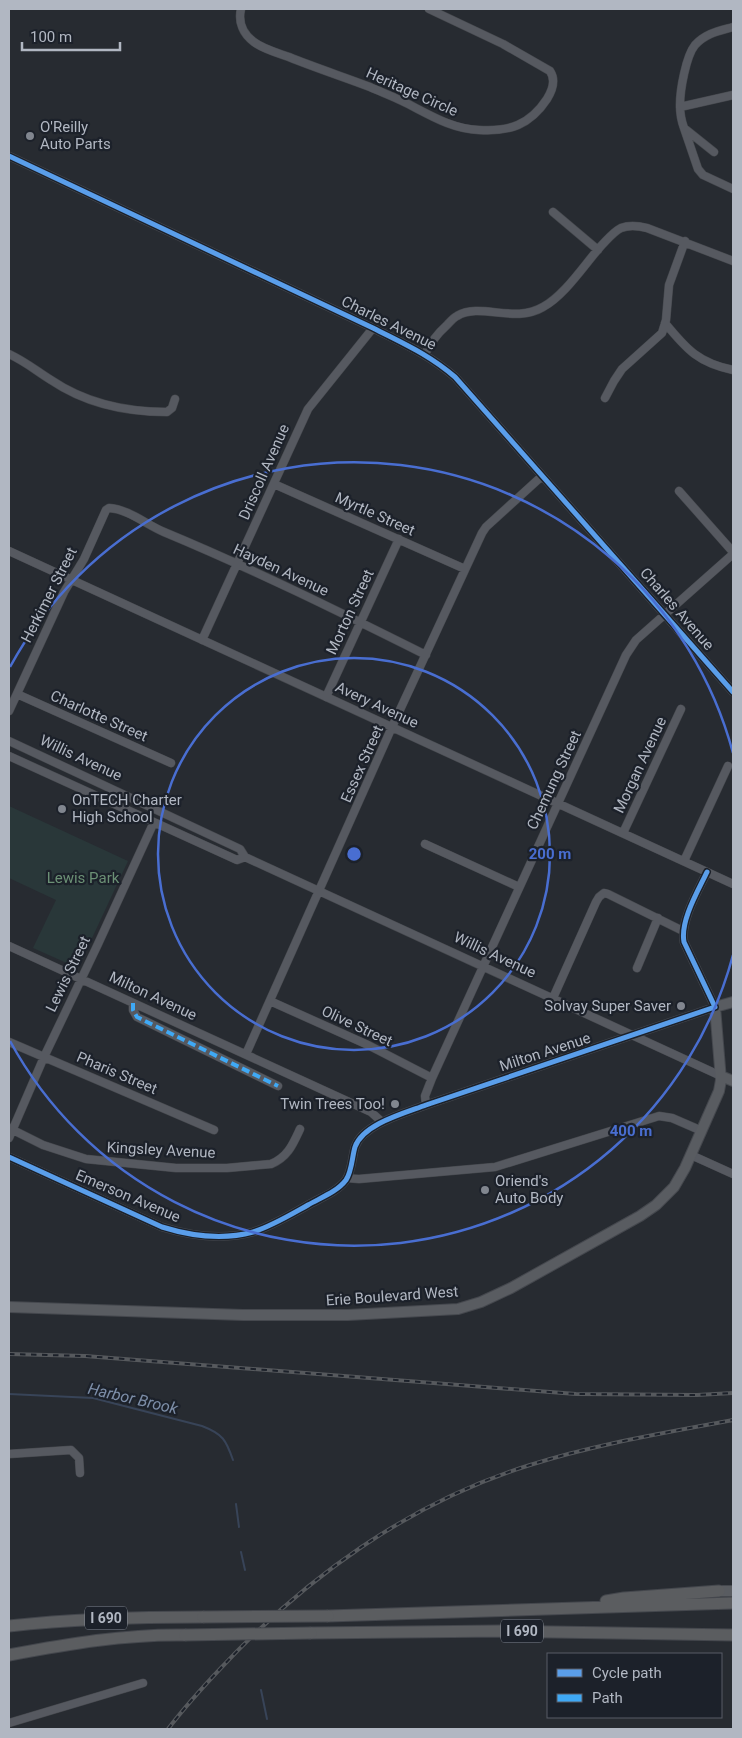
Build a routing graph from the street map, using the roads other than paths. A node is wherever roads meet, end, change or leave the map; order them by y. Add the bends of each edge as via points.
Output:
1 (241, 9) edge
2 (429, 9) edge
3 (733, 27) edge
4 (733, 95) edge
5 (680, 107) junction
6 (684, 128) junction
7 (714, 152) dead end
8 (9, 156) edge
9 (733, 189) edge
10 (553, 212) dead end
11 (685, 241) junction
12 (598, 250) junction
13 (733, 261) edge
14 (665, 324) junction
15 (373, 328) junction
16 (9, 354) edge
17 (425, 354) junction
18 (733, 370) edge
19 (605, 398) dead end
20 (174, 399) dead end
21 (542, 476) junction
22 (274, 484) junction
23 (679, 490) dead end
24 (125, 512) joint
25 (399, 539) junction
26 (9, 552) edge
27 (733, 553) edge
28 (237, 565) junction
29 (465, 570) junction
30 (71, 580) junction
31 (665, 615) junction
32 (361, 623) junction
33 (202, 640) junction
34 (426, 655) junction
35 (733, 692) edge
36 (17, 694) junction
37 (326, 697) junction
38 (681, 709) dead end
39 (9, 711) edge
40 (392, 727) junction
41 (9, 741) edge
42 (9, 756) edge
43 (171, 763) dead end
44 (728, 766) dead end
45 (558, 803) junction
46 (154, 822) junction
47 (623, 833) junction
48 (426, 844) dead end
49 (245, 857) junction
50 (684, 861) junction
51 (707, 872) junction
52 (733, 884) edge
53 (519, 887) junction
54 (320, 891) junction
55 (658, 918) junction
56 (683, 931) junction
57 (9, 946) edge
58 (483, 966) junction
59 (637, 968) dead end
60 (82, 979) junction
61 (553, 998) junction
62 (270, 1001) junction
63 (733, 1002) edge
64 (133, 1003) junction
65 (715, 1007) junction
66 (634, 1036) junction
67 (9, 1042) edge
68 (246, 1054) junction
69 (44, 1057) junction
70 (721, 1076) junction
71 (432, 1078) junction
72 (733, 1081) edge
73 (278, 1086) dead end
74 (426, 1105) junction
75 (382, 1122) junction
76 (10, 1129) edge
77 (300, 1129) dead end
78 (214, 1130) dead end
79 (702, 1131) junction
80 (9, 1138) edge
81 (691, 1155) junction
82 (9, 1157) edge
83 (733, 1174) edge
84 (347, 1178) junction
85 (9, 1307) edge
86 (9, 1454) edge
87 (80, 1473) dead end
88 (733, 1590) edge
89 (719, 1591) joint
90 (733, 1604) edge
91 (558, 1609) junction
92 (9, 1626) edge
93 (733, 1635) edge
94 (61, 1645) junction
95 (9, 1655) edge
96 (9, 1661) edge
97 (143, 1683) dead end
98 (9, 1723) edge

1 - 2 street, Heritage Circle via 240,23 254,42 400,100 447,124 472,130 498,130 520,126 534,116 552,88 550,71 503,44
3 - 5 street via 712,32 694,46 689,56
4 - 5 street
5 - 6 street
6 - 7 street
6 - 9 street via 698,169 703,175
8 - 15 street, Charles Avenue
10 - 12 street
11 - 12 street via 635,226 614,232
11 - 13 street
11 - 14 street via 669,285
12 - 17 street via 552,302 530,313 467,312 456,316
14 - 18 street via 696,356 716,367
14 - 19 street via 662,333 622,369
15 - 17 street, Charles Avenue
15 - 22 street, Driscoll Avenue via 308,409
16 - 20 street via 69,390 111,407 168,412
17 - 21 street, Charles Avenue via 455,377
21 - 29 street, Essex Street via 486,527
21 - 31 street, Charles Avenue
22 - 25 street, Myrtle Street
22 - 28 street, Driscoll Avenue
23 - 27 street
24 - 28 street, Hayden Avenue
24 - 30 street, Herkimer Street via 111,507 106,510
25 - 29 street, Myrtle Street
25 - 32 street, Morton Street
26 - 30 street, Avery Avenue
27 - 31 street, Chemung Street
28 - 32 street, Hayden Avenue
28 - 33 street, Driscoll Avenue
29 - 34 street, Essex Street
30 - 33 street, Avery Avenue
30 - 36 street, Herkimer Street
31 - 35 street, Charles Avenue
31 - 45 street, Chemung Street via 636,640 626,655
32 - 34 street, Hayden Avenue
32 - 37 street, Morton Street
33 - 37 street, Avery Avenue
34 - 40 street, Essex Street
36 - 39 street, Herkimer Street
36 - 43 street, Charlotte Street
37 - 40 street, Avery Avenue
38 - 47 street, Morgan Avenue
40 - 45 street, Avery Avenue
40 - 54 street, Essex Street
41 - 49 street, Willis Avenue via 240,849
42 - 46 street, Willis Avenue
44 - 50 street
45 - 47 street, Avery Avenue
45 - 53 street, Chemung Street
46 - 49 street, Willis Avenue via 237,860
46 - 60 street, Lewis Street
47 - 50 street, Avery Avenue
48 - 53 street
49 - 54 street, Willis Avenue
50 - 51 street, Avery Avenue
51 - 52 street, Avery Avenue
51 - 56 street
53 - 58 street, Chemung Street
54 - 58 street, Willis Avenue
54 - 62 street, Essex Street
55 - 56 street
55 - 59 street
55 - 61 street via 608,894 599,897
56 - 65 street via 684,942
57 - 60 street, Milton Avenue
58 - 61 street, Willis Avenue
58 - 71 street, Chemung Street
60 - 64 street, Milton Avenue
60 - 69 street, Lewis Street
61 - 66 street, Willis Avenue
62 - 68 street, Essex Street
62 - 71 street, Olive Street
63 - 65 main road, Milton Avenue
64 - 68 street, Milton Avenue
64 - 73 street via 137,1017
65 - 66 street, Milton Avenue
65 - 70 main road, Erie Boulevard West
66 - 70 street, Willis Avenue
66 - 74 street, Milton Avenue
67 - 69 street, Pharis Street
68 - 75 street, Milton Avenue via 371,1112
69 - 76 street, Lewis Street
69 - 78 street, Pharis Street
70 - 72 main road, Willis Avenue
70 - 79 main road, Erie Boulevard West
71 - 74 street, Chemung Street via 425,1096
74 - 75 street, Milton Avenue
75 - 84 street via 357,1142
76 - 77 street, Kingsley Avenue via 86,1159 176,1168 271,1164 288,1152
76 - 80 street, Lewis Street
79 - 81 main road, Erie Boulevard West
79 - 84 street via 659,1116 495,1167 359,1180
81 - 83 street
81 - 85 main road, Erie Boulevard West via 674,1187 640,1216 511,1288 458,1309 348,1315 243,1315
82 - 84 street, Emerson Avenue via 162,1227 183,1234 205,1236 240,1234 272,1224 337,1188
86 - 87 street via 71,1450 79,1458
88 - 89 main road
89 - 91 highway via 624,1598
90 - 91 highway, I 690
91 - 92 highway, I 690, bridge via 98,1619
93 - 94 highway, I 690, bridge via 311,1632 153,1635
94 - 95 highway, I 690
94 - 96 highway
97 - 98 street

